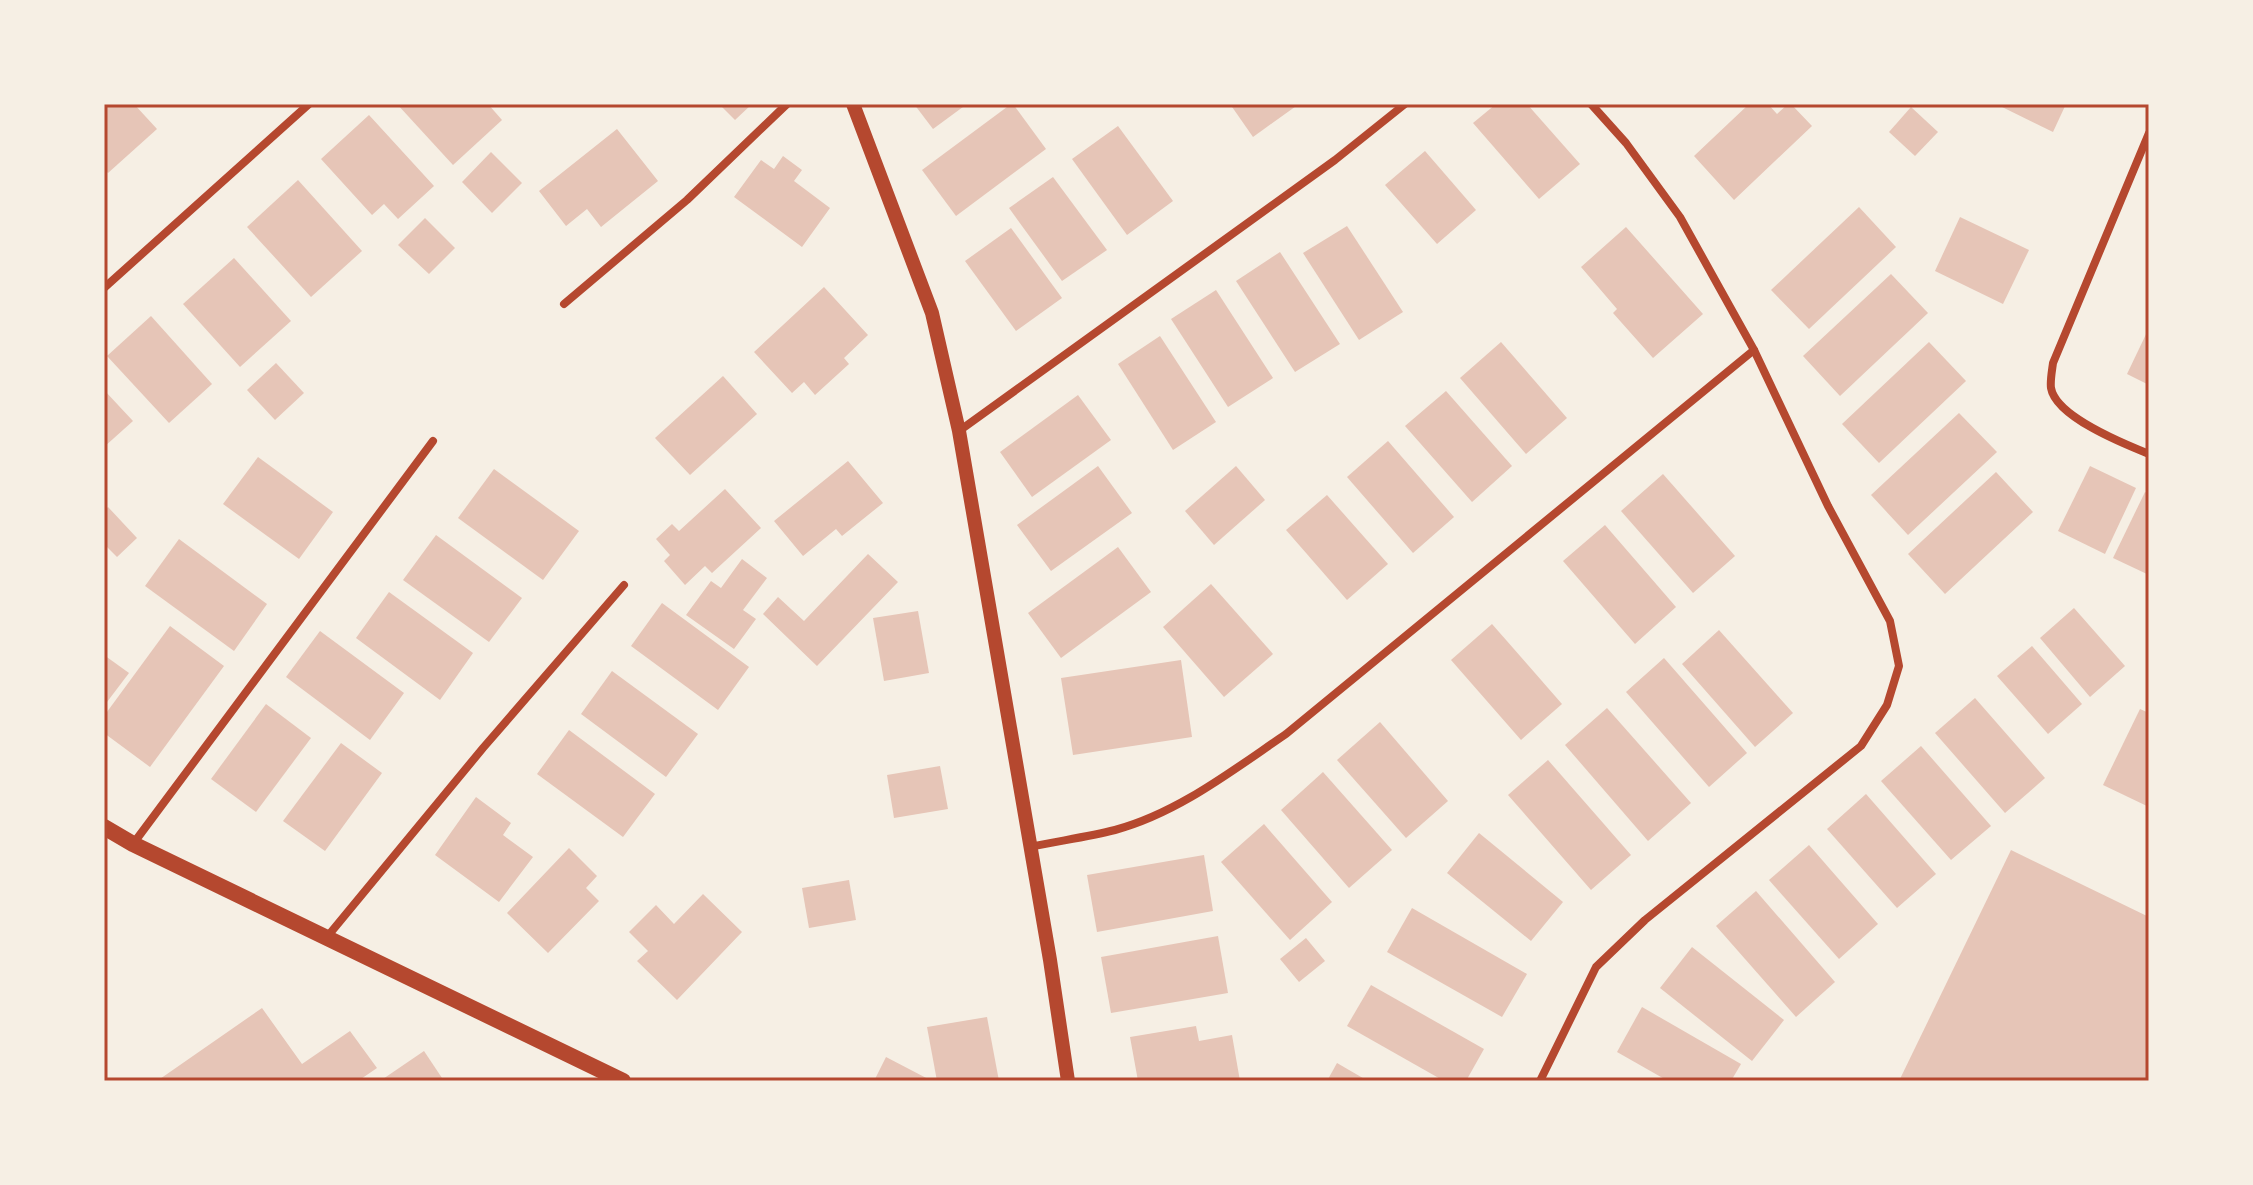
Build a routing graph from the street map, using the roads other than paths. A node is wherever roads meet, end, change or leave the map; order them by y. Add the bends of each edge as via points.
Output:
1 (309, 104) edge
2 (787, 104) edge
3 (853, 104) edge
4 (1405, 104) edge
5 (1591, 104) edge
6 (2149, 133) edge
7 (104, 288) edge
8 (564, 304) dead end
9 (1754, 350) junction
10 (959, 431) junction
11 (433, 441) dead end
12 (2149, 454) edge
13 (624, 585) dead end
14 (104, 827) edge
15 (133, 844) junction
16 (1030, 847) junction
17 (327, 937) junction
18 (623, 1081) edge
19 (1068, 1081) edge
20 (1540, 1081) edge

1 - 7 street
2 - 8 street via 687,200
3 - 10 street via 932,313
4 - 10 street
5 - 9 street via 1680,217
6 - 12 street via 2053,363 2050,387 2055,400 2073,416
9 - 16 street via 1286,734 1153,816 1116,830
9 - 20 street via 1890,621 1899,666 1887,705 1861,746 1645,920 1596,967
10 - 16 street
11 - 15 street
13 - 17 street
14 - 15 main road
15 - 17 main road
16 - 19 street
17 - 18 main road

